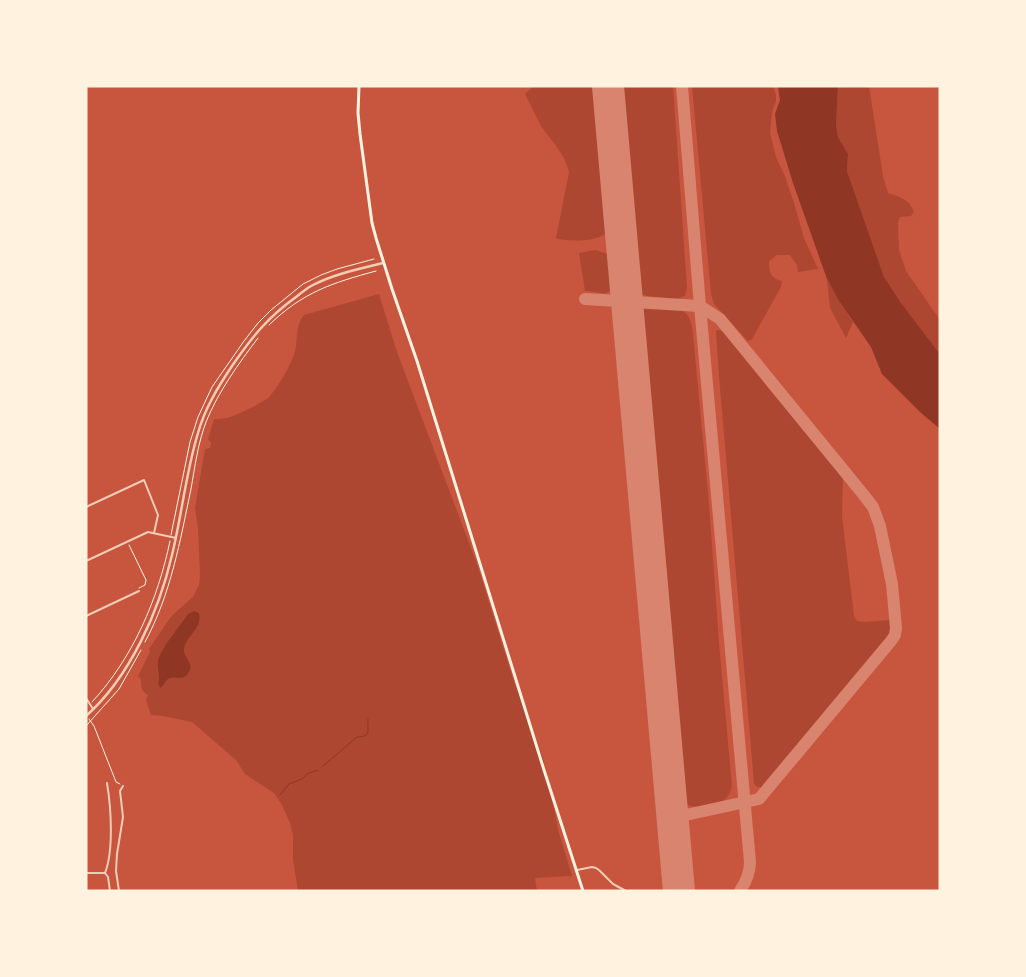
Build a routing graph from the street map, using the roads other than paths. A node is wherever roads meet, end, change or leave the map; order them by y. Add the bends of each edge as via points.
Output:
1 (359, 86) edge
2 (383, 263) junction
3 (86, 507) edge
4 (154, 533) junction
5 (176, 538) junction
6 (86, 561) edge
7 (139, 591) road end
8 (86, 610) edge
9 (87, 615) edge
10 (86, 698) edge
11 (93, 710) junction
12 (88, 718) edge
13 (107, 783) dead end
14 (123, 786) road end
15 (577, 870) junction
16 (86, 873) edge
17 (105, 873) junction
18 (110, 891) edge
19 (119, 891) edge
20 (583, 891) edge
21 (626, 891) edge

1 - 2 main road via 361,143 372,223
2 - 5 street via 340,274 310,287 257,331 220,384 203,418 193,451
2 - 15 main road via 417,361
3 - 4 street via 144,480 158,515
4 - 5 street
4 - 6 street via 142,534
5 - 11 street via 164,586 144,633 120,678
7 - 9 street
8 - 9 street
10 - 11 street
11 - 12 street
13 - 17 street via 111,834
14 - 19 street via 120,792 123,817 116,854
15 - 20 main road
15 - 21 street via 596,868
16 - 17 street
17 - 18 street

